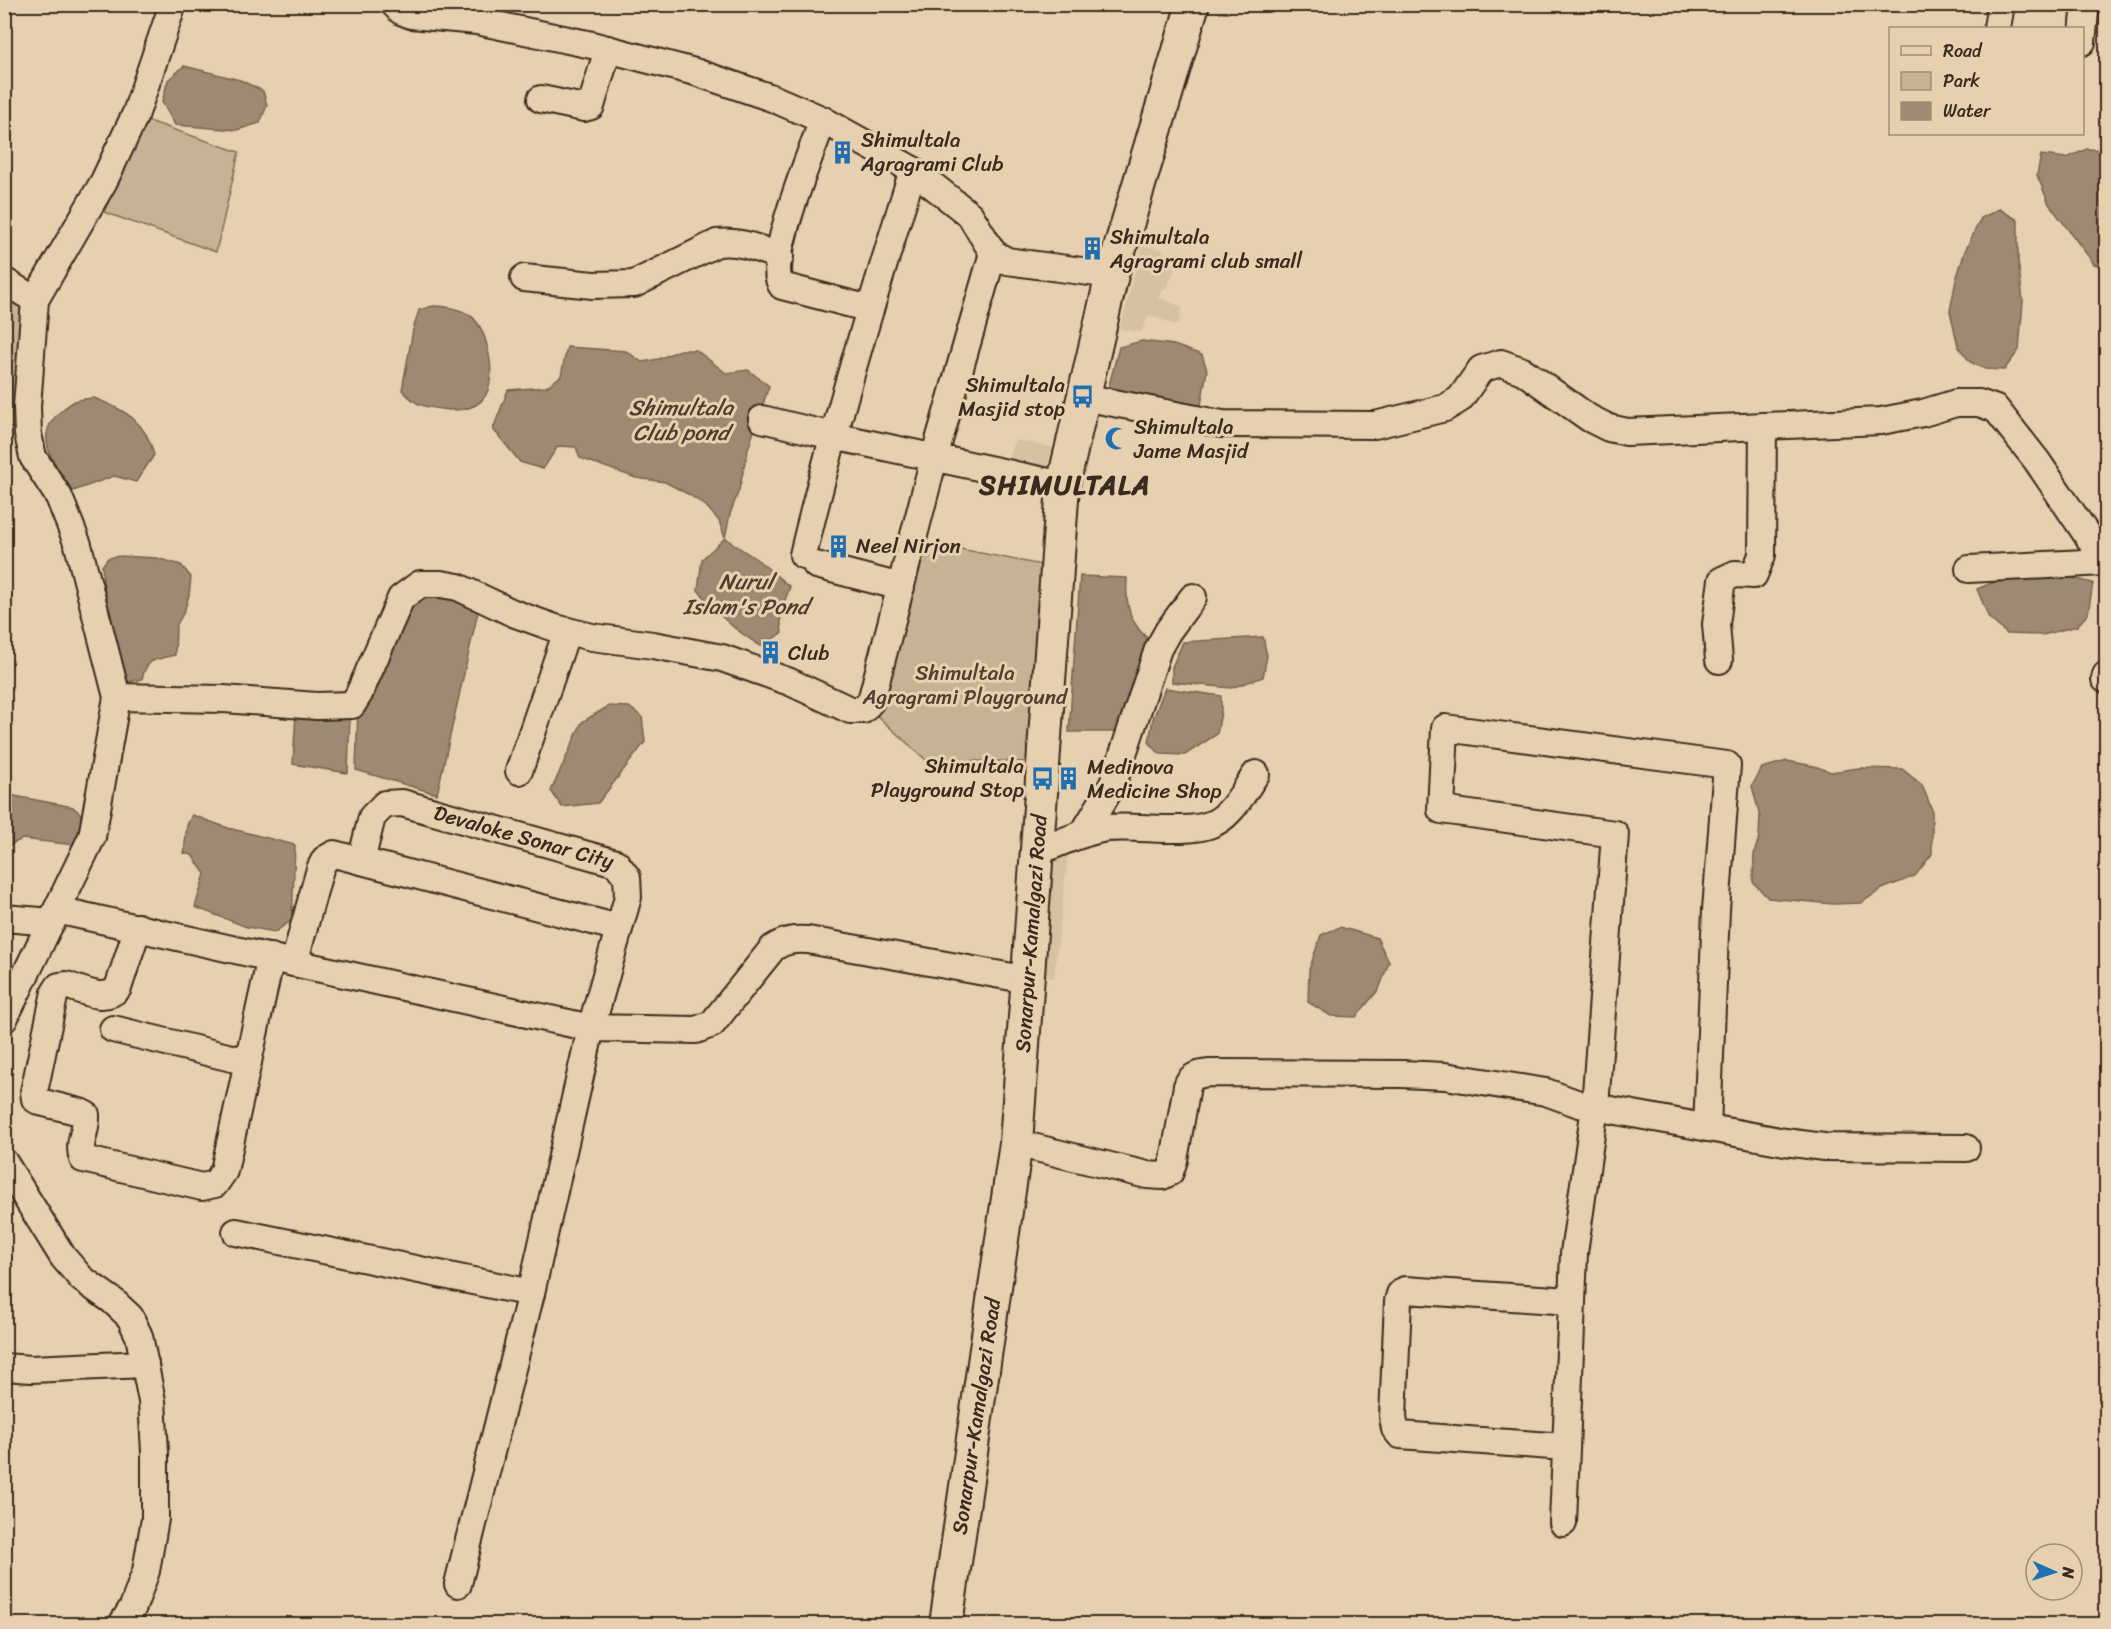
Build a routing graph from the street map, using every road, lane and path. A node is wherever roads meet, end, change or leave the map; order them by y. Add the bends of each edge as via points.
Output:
1 (173, 4) edge
2 (394, 4) edge
3 (1193, 4) edge
4 (2001, 4) edge
5 (2086, 4) edge
6 (1997, 27) edge
7 (2084, 27) edge
8 (608, 49) junction
9 (541, 99) dead end
10 (823, 120) junction
11 (913, 170) junction
12 (993, 254) junction
13 (780, 257) junction
14 (1112, 275) junction
15 (524, 278) dead end
16 (4, 281) edge
17 (35, 300) junction
18 (870, 309) junction
19 (1083, 397) junction
20 (762, 418) dead end
21 (1763, 426) junction
22 (833, 436) junction
23 (933, 458) junction
24 (1063, 485) junction
25 (2106, 562) edge
26 (1969, 569) dead end
27 (901, 587) junction
28 (1193, 597) dead end
29 (567, 631) junction
30 (1719, 660) dead end
31 (117, 697) junction
32 (519, 771) dead end
33 (1256, 774) dead end
34 (1083, 834) junction
35 (1036, 852) junction
36 (361, 861) junction
37 (54, 916) junction
38 (4, 918) edge
39 (138, 927) junction
40 (619, 928) junction
41 (283, 960) junction
42 (1028, 977) junction
43 (4, 1019) edge
44 (591, 1028) junction
45 (113, 1029) dead end
46 (248, 1062) junction
47 (1595, 1107) junction
48 (1707, 1128) junction
49 (1016, 1143) junction
50 (1966, 1148) dead end
51 (4, 1162) edge
52 (236, 1232) dead end
53 (531, 1293) junction
54 (1571, 1301) junction
55 (146, 1365) junction
56 (4, 1367) edge
57 (1565, 1447) junction
58 (1563, 1523) dead end
59 (458, 1584) dead end
60 (122, 1624) edge
61 (946, 1624) edge

1 - 17 street via 136,113 104,181
2 - 8 street via 411,15 477,21
3 - 14 main road, Sonarpur-Kamalgazi Road
4 - 6 street
5 - 7 street
8 - 9 street via 591,106
8 - 10 street via 695,72
10 - 11 street
10 - 13 street via 792,204
11 - 12 street via 970,215
11 - 18 street
12 - 14 street via 1007,261
12 - 23 street
13 - 15 street via 731,241 717,243 634,284 593,285
13 - 18 street via 777,275 782,286
14 - 19 main road, Sonarpur-Kamalgazi Road
16 - 17 street
17 - 31 street via 28,434 33,457 59,497 78,545
18 - 22 street
19 - 21 street via 1222,424 1375,425 1445,408 1460,399 1481,369 1501,363 1523,371 1609,428 1627,432
19 - 24 main road, Sonarpur-Kamalgazi Road
20 - 22 street
21 - 25 street via 1881,421 1956,403 1979,403 1996,409
21 - 30 street via 1762,555 1754,574 1735,574 1722,580 1716,624
22 - 23 street
22 - 27 street via 822,473 809,560
23 - 24 street
23 - 27 street
24 - 35 main road, Sonarpur-Kamalgazi Road
25 - 26 street
27 - 29 street via 871,701 863,710 850,710 790,682 722,658
28 - 34 street via 1158,650 1113,784
29 - 31 street via 513,613 458,587 420,584 401,598 352,705
29 - 32 street
31 - 37 street via 92,837
33 - 34 street via 1228,813 1210,825 1106,829
34 - 35 street
35 - 42 main road, Sonarpur-Kamalgazi Road
36 - 40 street
36 - 40 street, Devaloke Sonar City via 372,817 385,804 402,803 616,863 627,877 628,897
36 - 41 street via 334,854 325,859
37 - 38 street
37 - 39 street via 85,916
37 - 43 street
39 - 41 street
39 - 46 street via 113,994 105,996 66,985 55,992 35,1099 86,1115 80,1149 83,1159 201,1187 215,1185 224,1171
40 - 44 street, Devaloke Sonar City
41 - 44 street
41 - 46 street
42 - 44 street via 792,939 773,948 712,1024 696,1030
42 - 49 main road, Sonarpur-Kamalgazi Road
44 - 53 street, Devaloke Sonar City
45 - 46 street
47 - 48 street
47 - 48 street via 1615,834 1441,810 1445,728 1727,765 1716,910
47 - 49 street via 1546,1092 1445,1076 1210,1073 1189,1080 1174,1160 1170,1172 1162,1176
47 - 54 street
48 - 50 street via 1824,1147
49 - 61 main road, Sonarpur-Kamalgazi Road
51 - 55 street via 63,1257 82,1279 130,1317
52 - 53 street
53 - 59 street, Devaloke Sonar City
54 - 57 street
54 - 57 street via 1405,1290 1398,1301 1394,1382 1393,1424 1400,1435
55 - 56 street
55 - 60 street via 155,1452 155,1519 146,1571 133,1607
57 - 58 street

